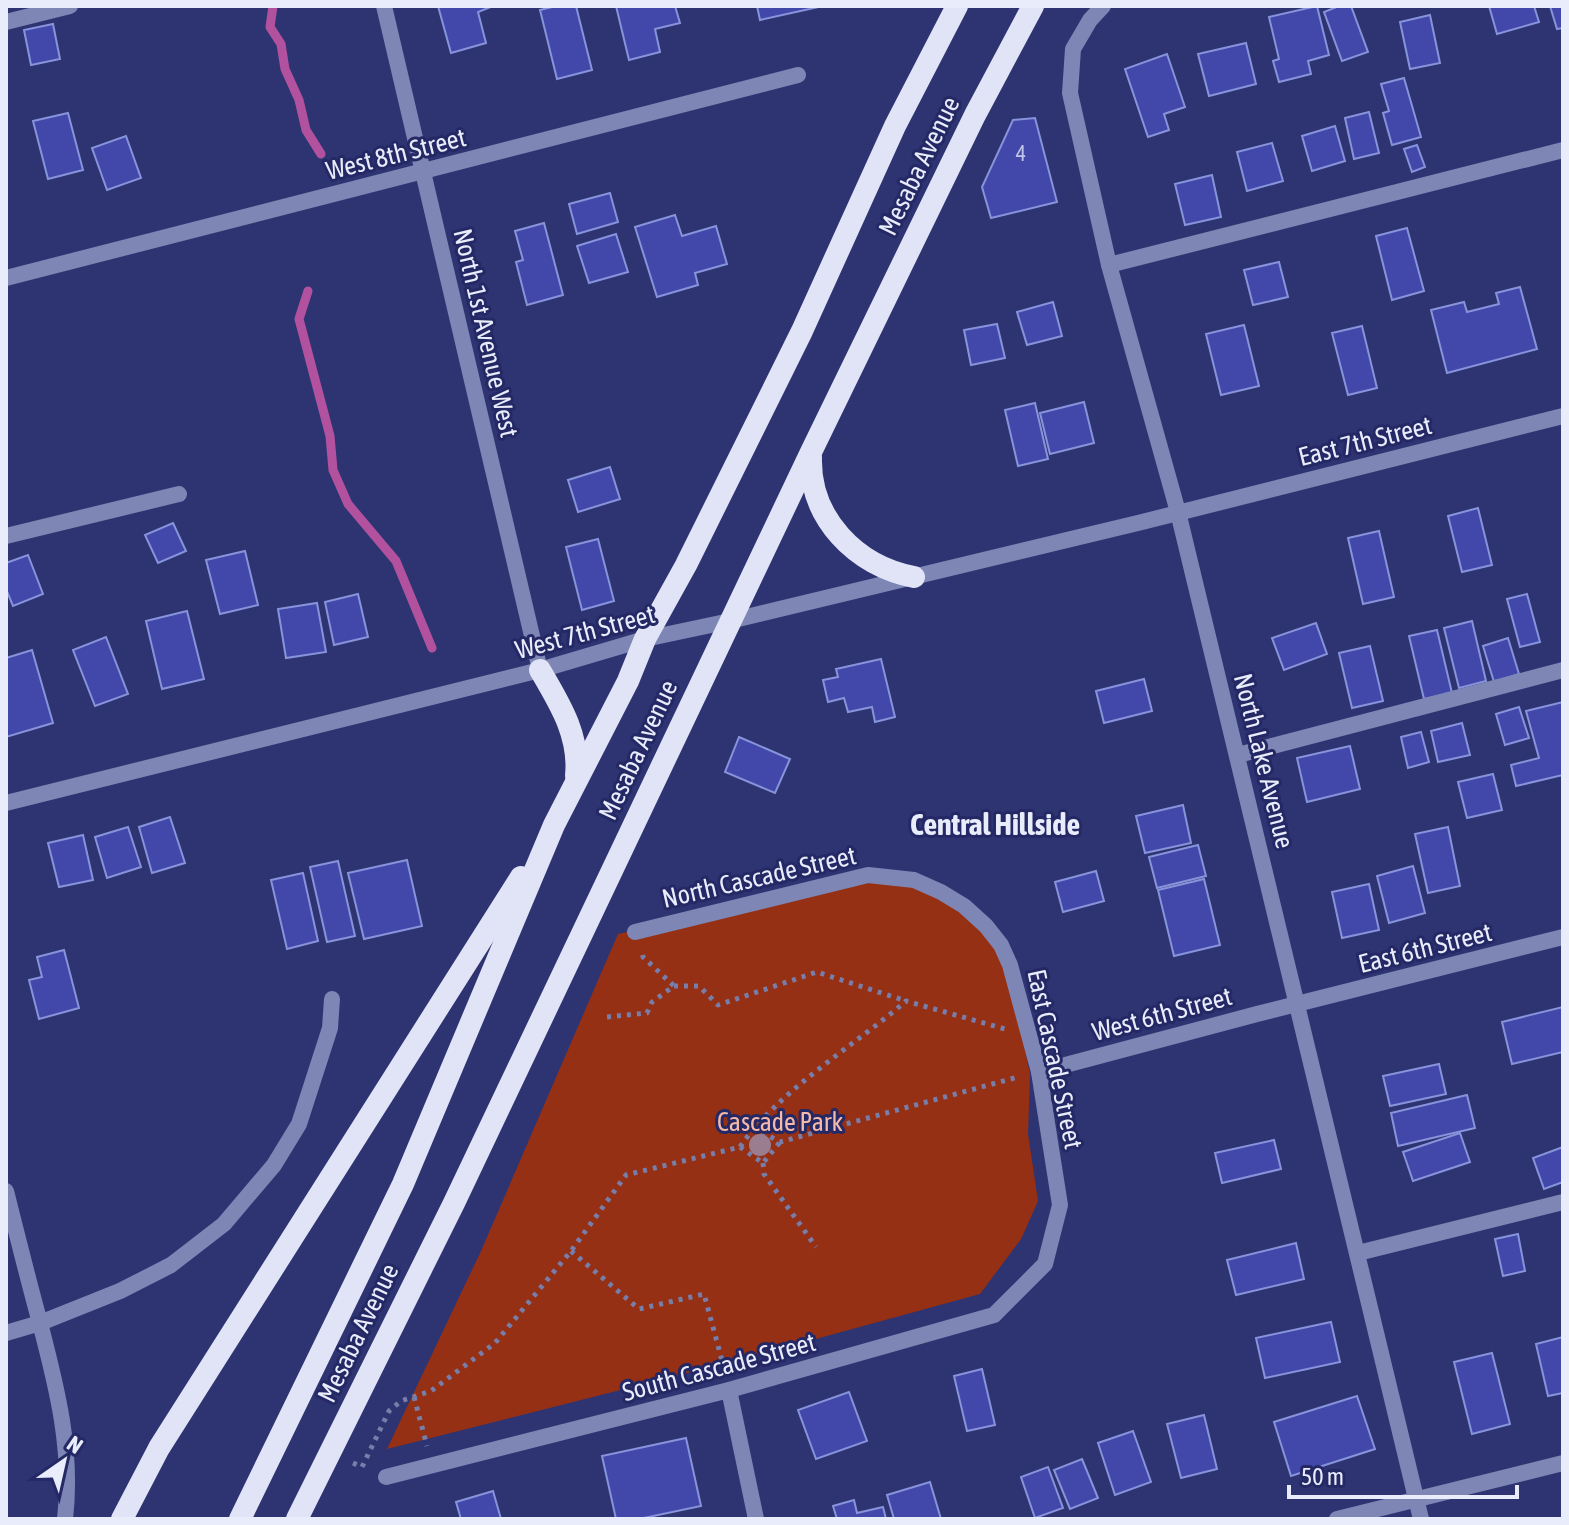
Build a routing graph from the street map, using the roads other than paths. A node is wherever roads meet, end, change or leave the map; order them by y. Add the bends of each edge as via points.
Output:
1 (70, 6) edge
2 (384, 6) edge
3 (957, 6) edge
4 (1033, 6) edge
5 (1103, 6) edge
6 (6, 22) edge
7 (798, 75) dead end
8 (1563, 150) edge
9 (424, 172) junction
10 (1109, 265) junction
11 (6, 278) edge
12 (1563, 416) edge
13 (811, 452) junction
14 (179, 494) dead end
15 (1178, 512) junction
16 (6, 536) edge
17 (914, 577) junction
18 (730, 621) junction
19 (645, 639) junction
20 (540, 670) junction
21 (1563, 670) edge
22 (1238, 755) junction
23 (575, 783) junction
24 (6, 803) edge
25 (554, 825) junction
26 (941, 892) joint
27 (635, 932) road end
28 (1563, 937) edge
29 (332, 999) dead end
30 (1299, 1004) junction
31 (1039, 1072) junction
32 (6, 1191) edge
33 (1563, 1202) edge
34 (1358, 1253) junction
35 (1045, 1264) joint
36 (40, 1323) junction
37 (6, 1333) edge
38 (729, 1390) junction
39 (1563, 1463) edge
40 (386, 1477) dead end
41 (1416, 1499) junction
42 (65, 1519) edge
43 (122, 1519) edge
44 (240, 1519) edge
45 (297, 1519) edge
46 (756, 1519) edge
47 (1337, 1519) edge
48 (1421, 1519) edge

1 - 6 street
2 - 9 street, North 1st Avenue West
3 - 19 highway, Mesaba Avenue via 895,126 802,331
4 - 13 highway, Mesaba Avenue
5 - 10 street, North Lake Avenue via 1073,49 1070,93
7 - 9 street, West 8th Street
8 - 10 street
9 - 11 street, West 8th Street
9 - 20 street, North 1st Avenue West
10 - 15 street, North Lake Avenue
12 - 15 street, East 7th Street
13 - 17 highway via 815,495 837,533 873,563
13 - 18 highway, Mesaba Avenue
14 - 16 street
15 - 17 street, West 7th Street
15 - 22 street, North Lake Avenue
17 - 18 street, West 7th Street
18 - 19 street, West 7th Street
18 - 45 highway, Mesaba Avenue via 454,1203
19 - 20 street, West 7th Street
19 - 23 highway, Mesaba Avenue
20 - 23 highway via 573,736 578,759
20 - 24 street, West 7th Street
21 - 22 street
22 - 30 street, North Lake Avenue
23 - 25 highway, Mesaba Avenue
25 - 43 highway via 175,1422
25 - 44 highway, Mesaba Avenue via 403,1184
26 - 27 street, North Cascade Street via 914,880 868,875
26 - 31 street, East Cascade Street via 964,906 1001,945
28 - 30 street, East 6th Street
29 - 36 street via 330,1028 299,1124 274,1165 224,1224 171,1265
30 - 31 street, West 6th Street
30 - 34 street, North Lake Avenue
31 - 35 street, East Cascade Street via 1060,1205
32 - 36 street
33 - 34 street
34 - 41 street, North Lake Avenue
35 - 38 street, South Cascade Street via 994,1315
36 - 37 street
36 - 42 street via 66,1444
38 - 40 street, South Cascade Street
38 - 46 street
39 - 41 street
41 - 47 street
41 - 48 street, North Lake Avenue

